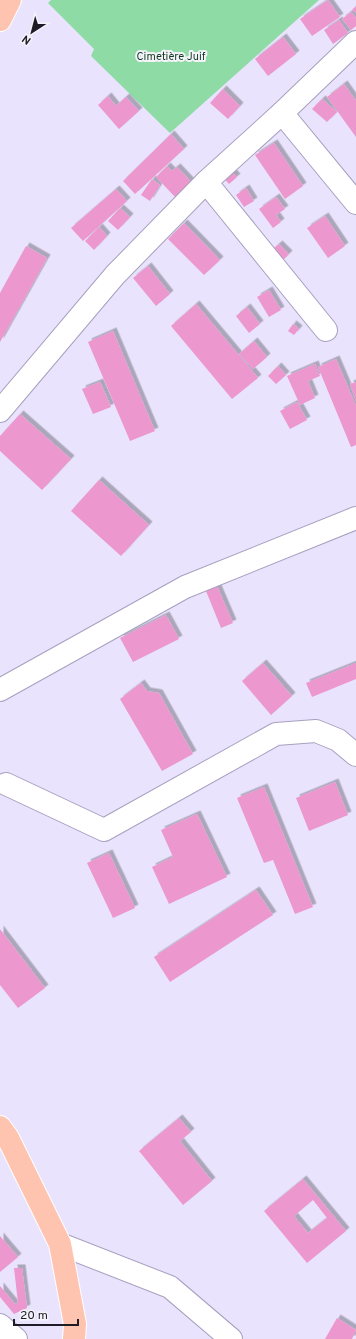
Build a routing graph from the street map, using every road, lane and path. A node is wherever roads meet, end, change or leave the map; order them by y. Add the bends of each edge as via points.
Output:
1 (10, 0) edge
2 (0, 20) edge
3 (356, 42) edge
4 (282, 113) junction
5 (206, 182) junction
6 (356, 203) edge
7 (326, 330) dead end
8 (0, 411) edge
9 (356, 518) edge
10 (0, 690) edge
11 (356, 755) edge
12 (6, 784) dead end
13 (3, 1138) edge
14 (60, 1244) junction
15 (0, 1325) edge
16 (16, 1339) edge
17 (74, 1339) edge
18 (231, 1339) edge

1 - 2 main road
3 - 4 street
4 - 5 street
4 - 6 street
5 - 7 street
5 - 8 street via 115,275
9 - 10 street via 185,588
11 - 12 street via 338,740 316,731 276,734 104,830
13 - 14 main road
14 - 17 main road via 74,1324
14 - 18 street via 170,1286
15 - 16 street

